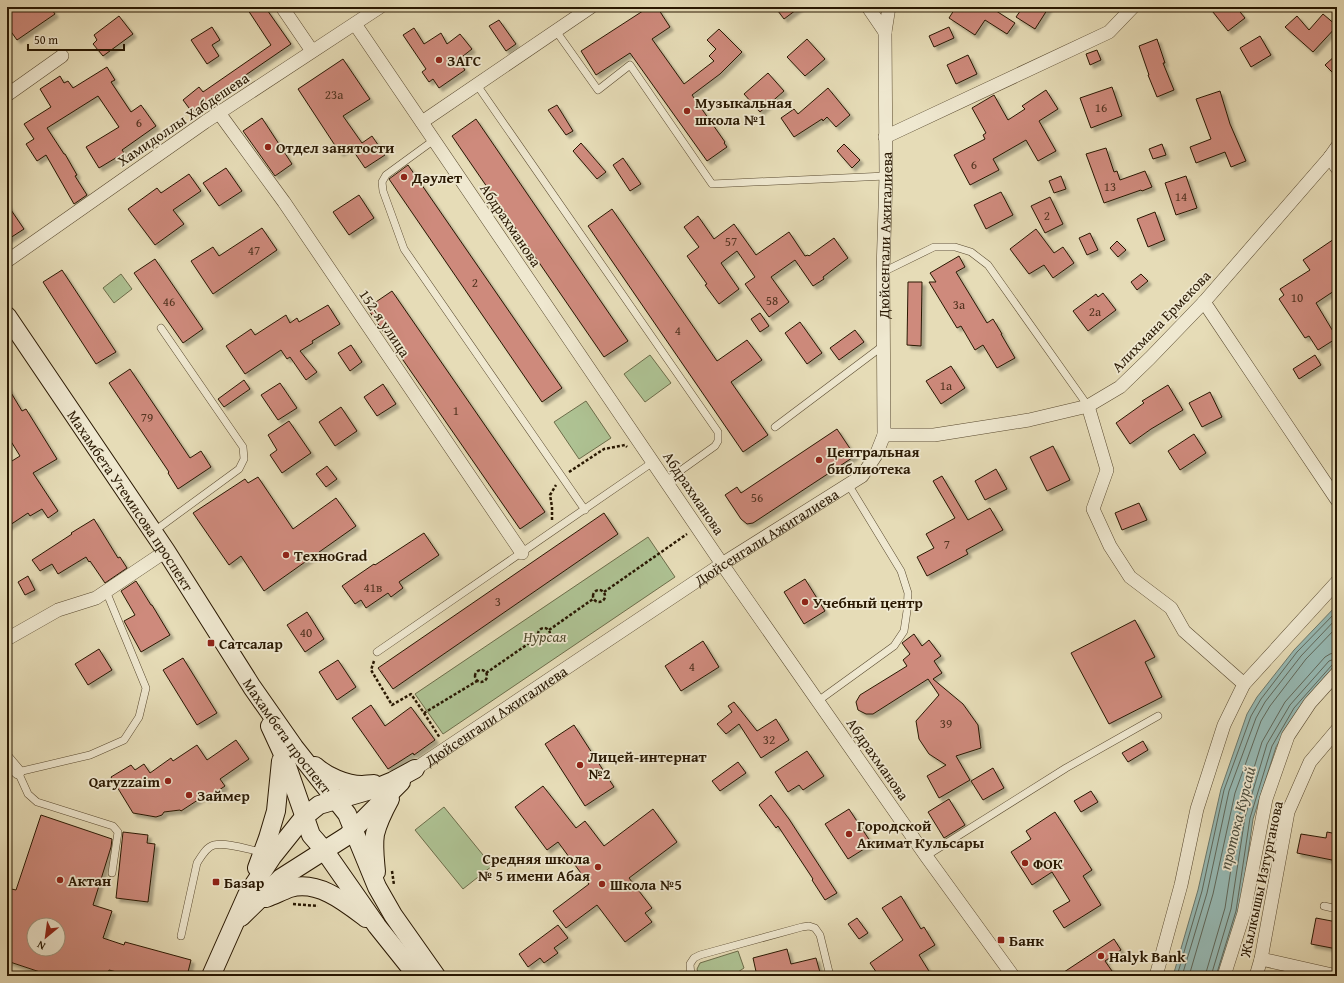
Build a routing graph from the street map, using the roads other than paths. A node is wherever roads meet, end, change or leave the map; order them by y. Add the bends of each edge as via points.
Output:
1 (282, 7) edge
2 (380, 7) edge
3 (591, 7) edge
4 (868, 7) edge
5 (889, 7) edge
6 (1133, 7) edge
7 (355, 24) junction
8 (556, 31) junction
9 (885, 32) junction
10 (312, 52) junction
11 (62, 56) dead end
12 (477, 85) junction
13 (7, 95) edge
14 (219, 113) junction
15 (422, 122) junction
16 (885, 137) junction
17 (434, 140) junction
18 (1335, 157) edge
19 (886, 176) junction
20 (7, 261) edge
21 (883, 272) junction
22 (1204, 302) junction
23 (7, 316) edge
24 (161, 328) dead end
25 (884, 345) junction
26 (1088, 406) junction
27 (775, 427) dead end
28 (884, 435) junction
29 (653, 462) junction
30 (666, 481) junction
31 (848, 484) junction
32 (1337, 500) edge
33 (585, 510) junction
34 (153, 532) junction
35 (166, 551) junction
36 (522, 553) junction
37 (722, 564) junction
38 (1337, 582) edge
39 (106, 591) junction
40 (7, 639) edge
41 (377, 652) road end
42 (1337, 673) edge
43 (1244, 684) junction
44 (252, 687) joint
45 (818, 701) junction
46 (1158, 716) dead end
47 (1337, 730) edge
48 (288, 749) junction
49 (7, 759) edge
50 (415, 769) joint
51 (18, 772) junction
52 (394, 784) junction
53 (336, 800) junction
54 (304, 817) junction
55 (354, 829) junction
56 (324, 850) junction
57 (262, 852) junction
58 (926, 856) junction
59 (112, 873) dead end
60 (386, 887) junction
61 (252, 898) junction
62 (1324, 906) dead end
63 (1337, 909) edge
64 (377, 926) junction
65 (181, 936) dead end
66 (1261, 959) junction
67 (211, 976) edge
68 (417, 976) edge
69 (436, 976) edge
70 (691, 976) edge
71 (830, 976) edge
72 (1013, 976) edge
73 (1156, 976) edge
74 (1224, 976) edge
75 (1256, 976) edge
76 (1337, 976) edge

1 - 10 street
2 - 7 street, Хамидоллы Хабдешева
3 - 8 street
4 - 9 street
5 - 9 street, Дюйсенгали Ажигалиева
6 - 16 street via 1108,32
7 - 10 street, Хамидоллы Хабдешева
7 - 15 street, Абдрахманова
8 - 12 street
8 - 19 lane via 598,90 630,65 712,184
9 - 16 street, Дюйсенгали Ажигалиева
10 - 14 street, Хамидоллы Хабдешева
11 - 13 street
12 - 15 street
12 - 30 lane via 718,432 715,446
14 - 20 street, Хамидоллы Хабдешева
14 - 36 street, 152-я улица via 284,202
15 - 17 street, Абдрахманова
16 - 19 street, Дюйсенгали Ажигалиева
17 - 29 street, Абдрахманова
17 - 33 lane via 386,174 382,182 404,249
18 - 22 street, Алихмана Ермекова
19 - 21 street, Дюйсенгали Ажигалиева
21 - 25 street, Дюйсенгали Ажигалиева
21 - 26 lane via 934,248 955,247 971,252 988,265
22 - 26 street, Алихмана Ермекова via 1120,386
22 - 32 street
23 - 34 street, Махамбета Утемисова проспект
24 - 34 lane via 243,447 244,459 240,469
25 - 27 lane
25 - 28 street, Дюйсенгали Ажигалиева
26 - 28 street, Алихмана Ермекова via 1029,420 934,435
26 - 43 street via 1107,470 1092,509 1110,546 1130,576 1171,608 1184,631
28 - 31 street, Дюйсенгали Ажигалиева via 876,455 862,476
29 - 30 street, Абдрахманова
29 - 33 lane
30 - 37 street, Абдрахманова
31 - 37 street, Дюйсенгали Ажигалиева
31 - 45 lane via 901,571 908,593 907,610 904,631 894,646
33 - 36 lane
34 - 35 street, Махамбета Утемисова проспект
35 - 39 street
35 - 44 street, Махамбета Утемисова проспект
36 - 41 lane
37 - 45 street, Абдрахманова
37 - 50 street, Дюйсенгали Ажигалиева
38 - 43 street
39 - 40 street via 96,598 58,610
39 - 51 lane via 146,688 139,717 124,740 90,755
42 - 74 street via 1310,703 1288,736 1266,799 1244,913
43 - 73 street via 1224,724 1197,809 1181,885
44 - 48 street, Махамбета проспект
45 - 58 street, Абдрахманова
46 - 58 lane via 1066,768
47 - 66 street, Жылкышы Изтурганова via 1310,762 1288,812
48 - 52 street via 344,782 361,785
48 - 53 street, Махамбета проспект
48 - 54 street, Махамбета проспект
48 - 57 street via 276,811
49 - 51 street
50 - 52 street, Дюйсенгали Ажигалиева
51 - 59 lane via 28,794 37,802 113,826 118,832
52 - 53 street, Дюйсенгали Ажигалиева
52 - 55 street, Дюйсенгали Ажигалиева
52 - 60 street via 375,835 374,849
53 - 54 street via 319,806
53 - 55 street
54 - 56 street via 311,835
54 - 61 street via 272,857
55 - 56 street via 341,841
55 - 60 street
56 - 61 street
56 - 64 street
57 - 61 street
57 - 65 lane via 213,845 203,853 197,863
58 - 72 street, Абдрахманова
60 - 69 street via 393,915
61 - 64 street via 291,888 319,890 332,894
61 - 67 street via 234,925
62 - 63 lane
64 - 68 street
66 - 75 street, Жылкышы Изтурганова
66 - 76 street
70 - 71 lane via 690,964 700,955 809,926 815,928 820,935

